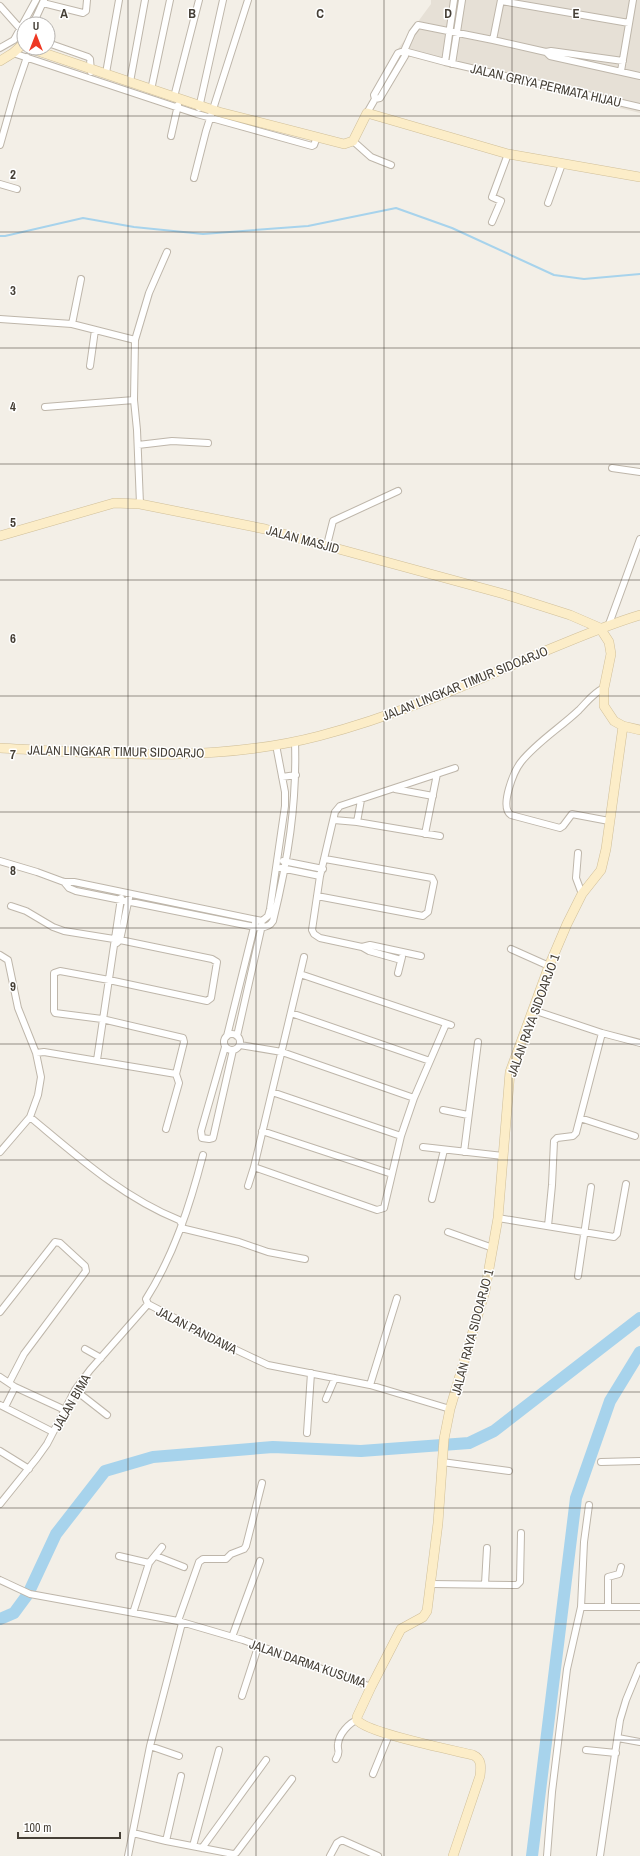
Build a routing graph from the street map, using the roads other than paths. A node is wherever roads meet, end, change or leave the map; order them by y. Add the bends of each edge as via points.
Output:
1 (35, 0) edge
2 (87, 0) edge
3 (118, 0) edge
4 (145, 0) edge
5 (170, 0) edge
6 (199, 0) edge
7 (223, 0) edge
8 (248, 0) edge
9 (454, 0) edge
10 (462, 0) edge
11 (633, 0) edge
12 (501, 1) edge
13 (44, 2) edge
14 (0, 6) edge
15 (28, 16) edge
16 (37, 16) edge
17 (629, 23) junction
18 (16, 25) edge
19 (453, 31) junction
20 (493, 40) junction
21 (56, 46) edge
22 (0, 48) edge
23 (16, 50) edge
24 (404, 51) junction
25 (546, 52) junction
26 (16, 55) edge
27 (25, 56) edge
28 (40, 56) edge
29 (0, 61) edge
30 (623, 61) junction
31 (448, 63) junction
32 (621, 71) junction
33 (91, 73) junction
34 (102, 75) junction
35 (640, 76) edge
36 (130, 82) junction
37 (151, 90) junction
38 (178, 103) junction
39 (640, 106) edge
40 (198, 110) junction
41 (212, 114) junction
42 (373, 115) junction
43 (171, 136) dead end
44 (353, 141) junction
45 (0, 144) edge
46 (508, 154) junction
47 (562, 164) junction
48 (391, 165) dead end
49 (640, 177) edge
50 (194, 178) dead end
51 (0, 184) edge
52 (17, 189) dead end
53 (548, 203) dead end
54 (492, 222) dead end
55 (167, 252) dead end
56 (81, 279) dead end
57 (0, 319) edge
58 (72, 324) junction
59 (95, 330) junction
60 (135, 340) junction
61 (90, 366) dead end
62 (134, 400) junction
63 (44, 407) dead end
64 (208, 443) dead end
65 (138, 445) junction
66 (612, 468) dead end
67 (640, 472) edge
68 (398, 491) dead end
69 (140, 504) junction
70 (0, 536) edge
71 (640, 539) edge
72 (327, 545) junction
73 (640, 615) edge
74 (605, 626) junction
75 (604, 688) junction
76 (623, 726) junction
77 (640, 730) edge
78 (295, 742) junction
79 (276, 745) junction
80 (0, 748) edge
81 (455, 768) dead end
82 (437, 774) junction
83 (296, 775) junction
84 (282, 777) junction
85 (393, 789) junction
86 (295, 790) junction
87 (285, 792) junction
88 (433, 796) junction
89 (361, 800) junction
90 (285, 806) junction
91 (294, 807) junction
92 (334, 820) junction
93 (609, 821) junction
94 (357, 822) junction
95 (425, 834) junction
96 (440, 836) dead end
97 (578, 853) dead end
98 (325, 859) junction
99 (0, 861) edge
100 (286, 862) junction
101 (277, 864) junction
102 (284, 869) junction
103 (323, 869) junction
104 (320, 876) junction
105 (64, 882) junction
106 (108, 890) junction
107 (582, 894) junction
108 (129, 895) junction
109 (122, 896) junction
110 (317, 896) junction
111 (106, 897) junction
112 (128, 902) junction
113 (11, 906) dead end
114 (258, 924) junction
115 (117, 942) junction
116 (362, 947) junction
117 (510, 949) dead end
118 (403, 952) junction
119 (0, 955) edge
120 (421, 956) dead end
121 (304, 957) dead end
122 (401, 960) junction
123 (549, 966) junction
124 (398, 973) dead end
125 (300, 974) junction
126 (109, 980) junction
127 (533, 1010) junction
128 (291, 1013) junction
129 (102, 1019) junction
130 (602, 1033) junction
131 (228, 1036) junction
132 (237, 1036) junction
133 (478, 1042) dead end
134 (640, 1044) edge
135 (240, 1045) junction
136 (225, 1046) junction
137 (233, 1050) junction
138 (282, 1052) junction
139 (36, 1053) junction
140 (97, 1060) junction
141 (430, 1061) junction
142 (176, 1074) junction
143 (272, 1092) junction
144 (414, 1098) junction
145 (443, 1110) dead end
146 (468, 1115) junction
147 (30, 1117) junction
148 (205, 1117) junction
149 (580, 1118) junction
150 (217, 1120) junction
151 (166, 1129) dead end
152 (262, 1131) junction
153 (401, 1136) junction
154 (635, 1136) dead end
155 (423, 1147) dead end
156 (444, 1150) junction
157 (0, 1152) edge
158 (464, 1152) junction
159 (203, 1155) dead end
160 (503, 1156) junction
161 (254, 1167) junction
162 (392, 1174) junction
163 (626, 1184) dead end
164 (248, 1186) dead end
165 (591, 1187) dead end
166 (432, 1199) dead end
167 (498, 1218) junction
168 (181, 1226) junction
169 (548, 1226) junction
170 (448, 1232) dead end
171 (585, 1232) junction
172 (493, 1248) junction
173 (305, 1258) dead end
174 (578, 1276) dead end
175 (397, 1298) dead end
176 (148, 1304) junction
177 (0, 1312) edge
178 (85, 1349) dead end
179 (101, 1358) junction
180 (311, 1373) junction
181 (0, 1377) edge
182 (336, 1378) junction
183 (12, 1385) junction
184 (370, 1385) junction
185 (75, 1390) junction
186 (326, 1399) dead end
187 (2, 1406) edge
188 (450, 1409) junction
189 (65, 1410) junction
190 (107, 1415) dead end
191 (53, 1432) junction
192 (307, 1433) dead end
193 (0, 1451) edge
194 (640, 1461) edge
195 (442, 1462) junction
196 (601, 1462) dead end
197 (29, 1469) junction
198 (508, 1471) dead end
199 (262, 1483) dead end
200 (0, 1504) edge
201 (589, 1505) dead end
202 (521, 1533) dead end
203 (162, 1547) dead end
204 (487, 1548) dead end
205 (119, 1556) dead end
206 (156, 1556) junction
207 (260, 1561) dead end
208 (149, 1563) junction
209 (184, 1567) dead end
210 (621, 1567) dead end
211 (0, 1580) edge
212 (431, 1584) junction
213 (485, 1584) junction
214 (581, 1607) junction
215 (608, 1607) junction
216 (640, 1607) edge
217 (133, 1613) junction
218 (180, 1622) junction
219 (232, 1637) junction
220 (258, 1646) junction
221 (640, 1666) edge
222 (371, 1687) junction
223 (242, 1696) dead end
224 (357, 1720) junction
225 (389, 1735) junction
226 (618, 1738) junction
227 (640, 1742) edge
228 (150, 1746) junction
229 (219, 1750) dead end
230 (586, 1750) dead end
231 (616, 1753) junction
232 (179, 1756) dead end
233 (336, 1759) dead end
234 (266, 1760) dead end
235 (373, 1774) dead end
236 (181, 1776) dead end
237 (292, 1779) dead end
238 (133, 1833) junction
239 (166, 1841) junction
240 (193, 1846) junction
241 (202, 1848) junction
242 (128, 1856) edge
243 (330, 1856) edge
244 (378, 1856) edge
245 (453, 1856) edge
246 (547, 1856) edge
247 (600, 1856) edge

1 - 15 street
2 - 13 street via 86,12 82,13
3 - 34 street
4 - 36 street
5 - 37 street
6 - 38 street
7 - 40 street
8 - 41 street
9 - 19 street
10 - 19 street
11 - 17 street
12 - 17 street
12 - 20 street
13 - 16 street
14 - 18 street
17 - 30 street
19 - 20 street
19 - 24 street via 418,25
19 - 31 street
20 - 25 street
21 - 33 street via 88,56
22 - 23 street
24 - 31 street, JALAN GRIYA PERMATA HIJAU
24 - 42 street via 398,53 374,96
25 - 30 street
25 - 32 street via 550,56
26 - 29 street
27 - 45 street
28 - 33 street
30 - 32 street
31 - 39 street, JALAN GRIYA PERMATA HIJAU
32 - 35 street
33 - 34 street
34 - 36 street
34 - 38 street
36 - 37 street
37 - 38 street
38 - 40 street
38 - 43 street
40 - 41 street
41 - 44 street via 315,141 344,144
41 - 50 street
42 - 44 street
42 - 46 street
44 - 48 street via 371,157
46 - 47 street
46 - 54 street via 492,197 501,201
47 - 49 street
47 - 53 street
51 - 52 street
55 - 60 street via 149,293
56 - 58 street
57 - 58 street
58 - 59 street
59 - 60 street
59 - 61 street
60 - 62 street
62 - 63 street
62 - 65 street
64 - 65 street via 172,441
65 - 69 street
66 - 67 street
68 - 72 street via 333,521
69 - 70 street, JALAN MASJID via 114,503
69 - 72 street, JALAN MASJID via 265,529
71 - 74 street
72 - 74 street, JALAN MASJID via 504,594
73 - 74 street, JALAN LINGKAR TIMUR SIDOARJO
74 - 75 street via 611,654
74 - 78 street, JALAN LINGKAR TIMUR SIDOARJO via 440,696 386,716
75 - 76 street via 603,702 606,711 614,721
75 - 93 street via 593,695 520,763 510,785 506,806 507,812 511,815 560,828 572,814
76 - 77 street
76 - 93 street, JALAN RAYA SIDOARJO 1
78 - 79 street, JALAN LINGKAR TIMUR SIDOARJO
78 - 83 street
79 - 80 street, JALAN LINGKAR TIMUR SIDOARJO via 208,754
79 - 84 street
81 - 82 street
82 - 85 street
82 - 88 street
83 - 84 street
83 - 86 street
84 - 87 street
85 - 88 street
85 - 89 street
86 - 87 street
86 - 91 street
87 - 90 street
88 - 95 street
89 - 92 street via 338,808
89 - 94 street
90 - 91 street
90 - 101 street
91 - 100 street
92 - 94 street
92 - 98 street
93 - 107 street, JALAN RAYA SIDOARJO 1 via 601,870
94 - 95 street
95 - 96 street
97 - 107 street via 576,878
98 - 103 street
98 - 110 street via 432,878 434,882 428,912 423,916
99 - 105 street
100 - 101 street
100 - 102 street
100 - 103 street
101 - 102 street
101 - 114 street via 269,914
102 - 104 street
102 - 114 street via 273,921 269,925
103 - 104 street
104 - 110 street
105 - 106 street
105 - 111 street via 72,890
106 - 109 street
106 - 111 street
107 - 123 street, JALAN RAYA SIDOARJO 1
108 - 109 street
108 - 112 street
108 - 114 street
109 - 111 street
109 - 112 street
109 - 115 street
110 - 116 street via 312,930 314,934 320,938
112 - 114 street
112 - 115 street
113 - 115 street via 26,911 58,929
114 - 131 street
114 - 132 street
115 - 126 street
115 - 126 street via 216,961 218,964 211,998 207,1001
116 - 118 street via 370,945
116 - 122 street
117 - 123 street
118 - 120 street
118 - 122 street
119 - 139 street via 8,960 20,1015
121 - 125 street
122 - 124 street
123 - 127 street, JALAN RAYA SIDOARJO 1
125 - 128 street
125 - 141 street via 449,1025
126 - 129 street
126 - 129 street via 57,971 54,974 54,1012
127 - 130 street
127 - 160 street, JALAN RAYA SIDOARJO 1 via 510,1072
128 - 138 street
128 - 141 street
129 - 140 street
129 - 142 street via 183,1038
130 - 134 street
130 - 149 street
131 - 132 street
131 - 136 street via 224,1041
132 - 135 street
133 - 146 street
135 - 137 street
135 - 138 street
136 - 137 street
136 - 148 street
137 - 150 street
138 - 143 street
138 - 144 street
139 - 140 street
139 - 147 street via 40,1082
140 - 142 street
141 - 144 street
142 - 151 street via 180,1083
143 - 152 street
143 - 153 street
144 - 153 street
145 - 146 street
146 - 158 street
147 - 157 street
147 - 168 street via 110,1182 135,1199 179,1220
148 - 150 street
148 - 150 street via 200,1135 203,1139 213,1138
149 - 154 street
149 - 169 street via 574,1135 557,1138 554,1141
152 - 161 street
152 - 162 street
153 - 162 street
155 - 156 street
156 - 158 street
156 - 166 street
158 - 160 street
159 - 168 street, JALAN PANDAWA
160 - 167 street, JALAN RAYA SIDOARJO 1
161 - 162 street via 379,1210 384,1208
161 - 164 street
163 - 171 street via 616,1235 613,1237
165 - 171 street
167 - 169 street
167 - 172 street, JALAN RAYA SIDOARJO 1
168 - 173 street via 268,1252
168 - 176 street, JALAN PANDAWA via 156,1283 146,1298
169 - 171 street
170 - 172 street
171 - 174 street
172 - 188 street, JALAN RAYA SIDOARJO 1 via 478,1319
175 - 184 street
176 - 179 street, JALAN BIMA
176 - 180 street, JALAN PANDAWA via 258,1361 283,1369
177 - 183 street via 55,1242 60,1243 85,1266 86,1271 24,1354
178 - 179 street
179 - 185 street, JALAN BIMA
180 - 182 street, JALAN PANDAWA
180 - 192 street
181 - 183 street
182 - 184 street, JALAN PANDAWA
182 - 186 street
183 - 187 street
183 - 189 street
184 - 188 street, JALAN PANDAWA
185 - 189 street, JALAN BIMA
185 - 190 street
187 - 191 street
188 - 195 street, JALAN DARMA KUSUMA
189 - 191 street, JALAN BIMA
191 - 197 street, JALAN BIMA
193 - 197 street
194 - 196 street
195 - 198 street
195 - 212 street, JALAN DARMA KUSUMA
197 - 200 street, JALAN BIMA
199 - 218 street via 246,1546 226,1559 203,1559 199,1562
201 - 214 street via 584,1542
202 - 213 street via 520,1582 517,1585
203 - 206 street
204 - 213 street
205 - 208 street
206 - 208 street
206 - 209 street
207 - 219 street
208 - 217 street
210 - 215 street via 619,1574 608,1577
211 - 217 street, JALAN DARMA KUSUMA via 30,1594
212 - 213 street
212 - 222 street, JALAN DARMA KUSUMA via 426,1614 401,1629
214 - 215 street
214 - 246 street via 567,1669
215 - 216 street
217 - 218 street, JALAN DARMA KUSUMA
218 - 219 street, JALAN DARMA KUSUMA
218 - 228 street
219 - 220 street, JALAN DARMA KUSUMA
220 - 222 street, JALAN DARMA KUSUMA
220 - 223 street
221 - 226 street via 626,1700
222 - 224 street
224 - 225 street
224 - 233 street via 349,1724 338,1742 339,1752
225 - 235 street
225 - 245 street via 473,1755 480,1762 480,1776
226 - 227 street
226 - 231 street
228 - 232 street
228 - 238 street
229 - 240 street
230 - 231 street
231 - 247 street
234 - 241 street
236 - 239 street
237 - 241 street via 236,1853
238 - 239 street
238 - 242 street
239 - 240 street
240 - 241 street
243 - 244 street via 337,1843 342,1840

